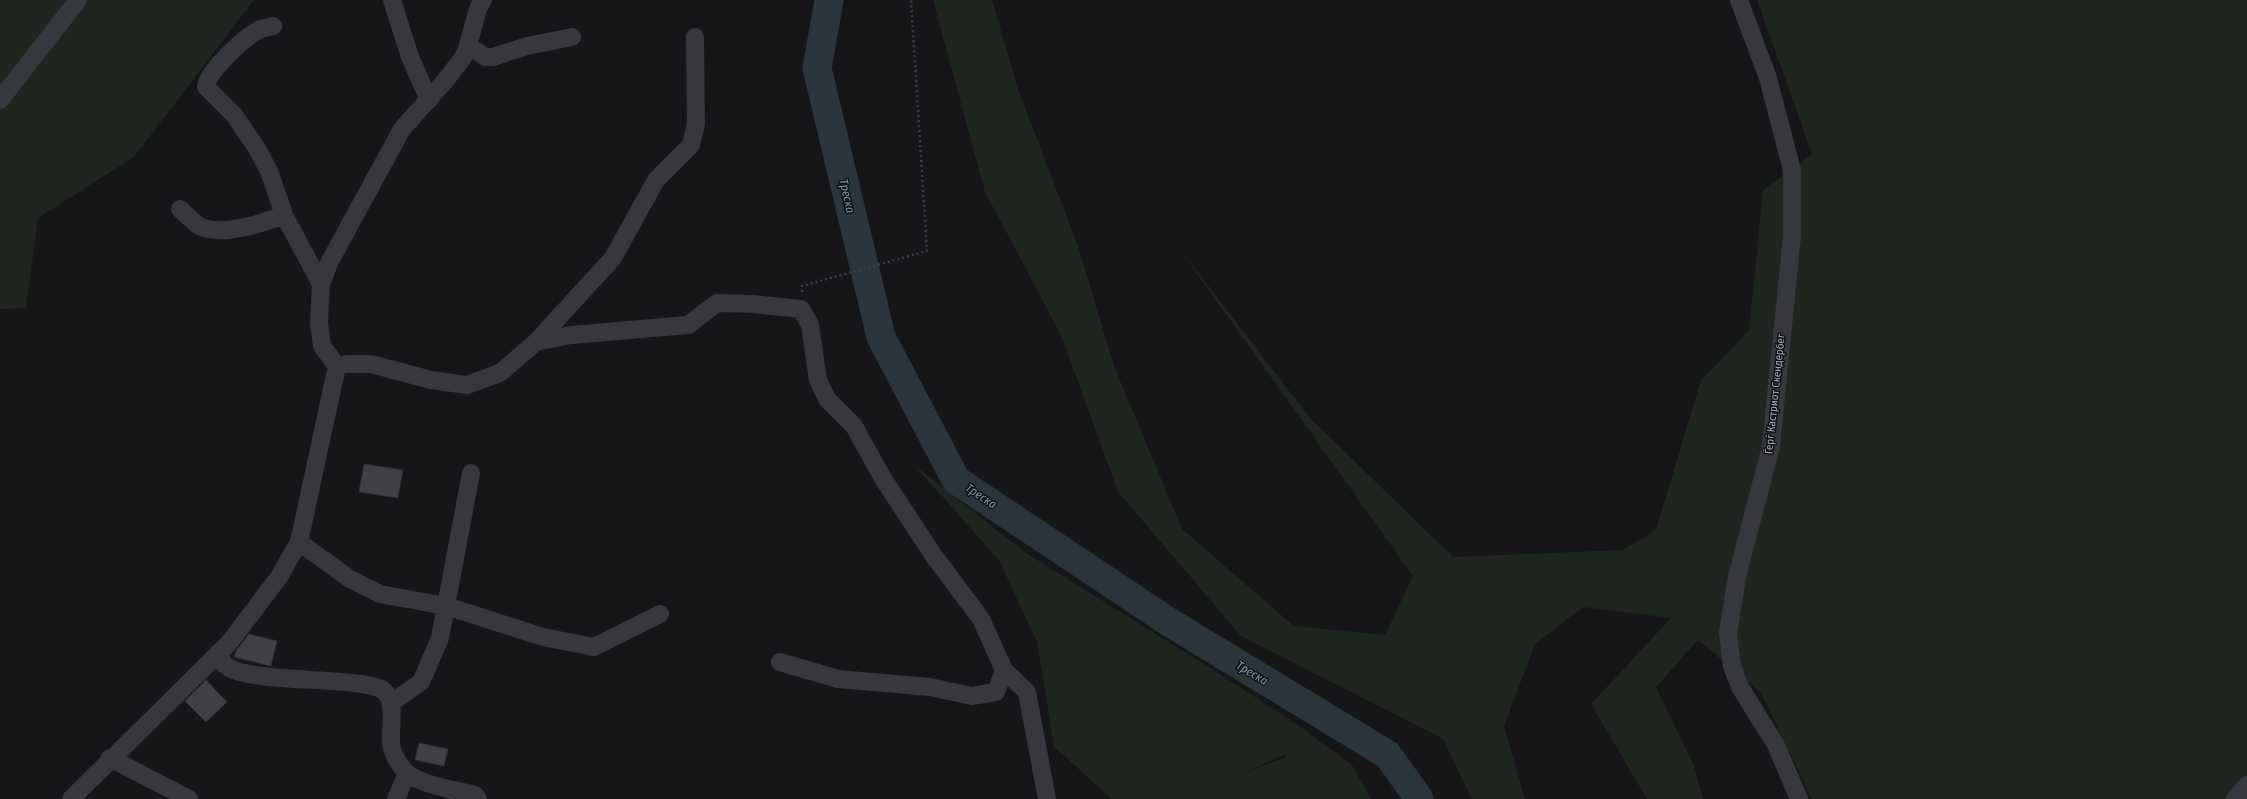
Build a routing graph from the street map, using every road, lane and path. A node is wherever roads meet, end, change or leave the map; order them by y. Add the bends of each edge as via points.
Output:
1 (78, 0) edge
2 (392, 0) edge
3 (483, 0) edge
4 (910, 0) edge
5 (1739, 0) edge
6 (273, 26) dead end
7 (572, 37) dead end
8 (695, 37) dead end
9 (467, 49) junction
10 (0, 100) edge
11 (429, 100) junction
12 (180, 208) dead end
13 (284, 215) junction
14 (321, 284) junction
15 (806, 285) dead end
16 (536, 342) junction
17 (337, 366) junction
18 (471, 473) dead end
19 (299, 542) junction
20 (446, 606) junction
21 (660, 614) dead end
22 (218, 653) junction
23 (780, 662) dead end
24 (1004, 670) junction
25 (391, 703) junction
26 (110, 758) junction
27 (407, 773) junction
28 (2247, 785) edge
29 (71, 799) edge
30 (189, 799) edge
31 (396, 799) edge
32 (404, 799) edge
33 (478, 799) edge
34 (1047, 799) edge
35 (1799, 799) edge
36 (2235, 799) edge

1 - 10 street
2 - 11 street via 410,57
3 - 9 street via 472,26
4 - 15 path via 927,251
5 - 35 street, Ѓерѓ Кастриот Скендербег via 1768,78 1792,170 1792,236 1771,446 1737,577 1728,633 1732,666 1740,687 1776,746
6 - 13 street via 258,30 228,55 206,80 206,87 234,116 256,147 269,172
7 - 9 street via 527,46 493,57
8 - 16 street via 696,124 691,145 656,180 613,258
9 - 11 street via 457,66
11 - 14 street via 402,129 330,261
12 - 13 street via 201,226 213,229 260,224
13 - 14 street
14 - 17 street via 319,323 322,346
16 - 17 street via 500,373 467,385 431,380 371,364
16 - 24 street via 571,335 688,325 717,303 801,309 810,325 818,380 827,399 854,426 882,477 981,619
17 - 19 street
18 - 20 street
19 - 20 street via 350,579 380,594
19 - 22 street via 279,577 229,643
20 - 21 street via 543,637 594,647
20 - 25 street via 440,638 421,682
22 - 25 street via 225,664 238,672 359,684 385,692
22 - 26 street
23 - 24 street via 838,679 930,687 972,696 996,692
24 - 34 street via 1027,692
25 - 27 street via 391,741 396,760
26 - 29 street
26 - 30 street
27 - 31 street
27 - 32 street
27 - 33 street via 421,780 475,795
28 - 36 street

